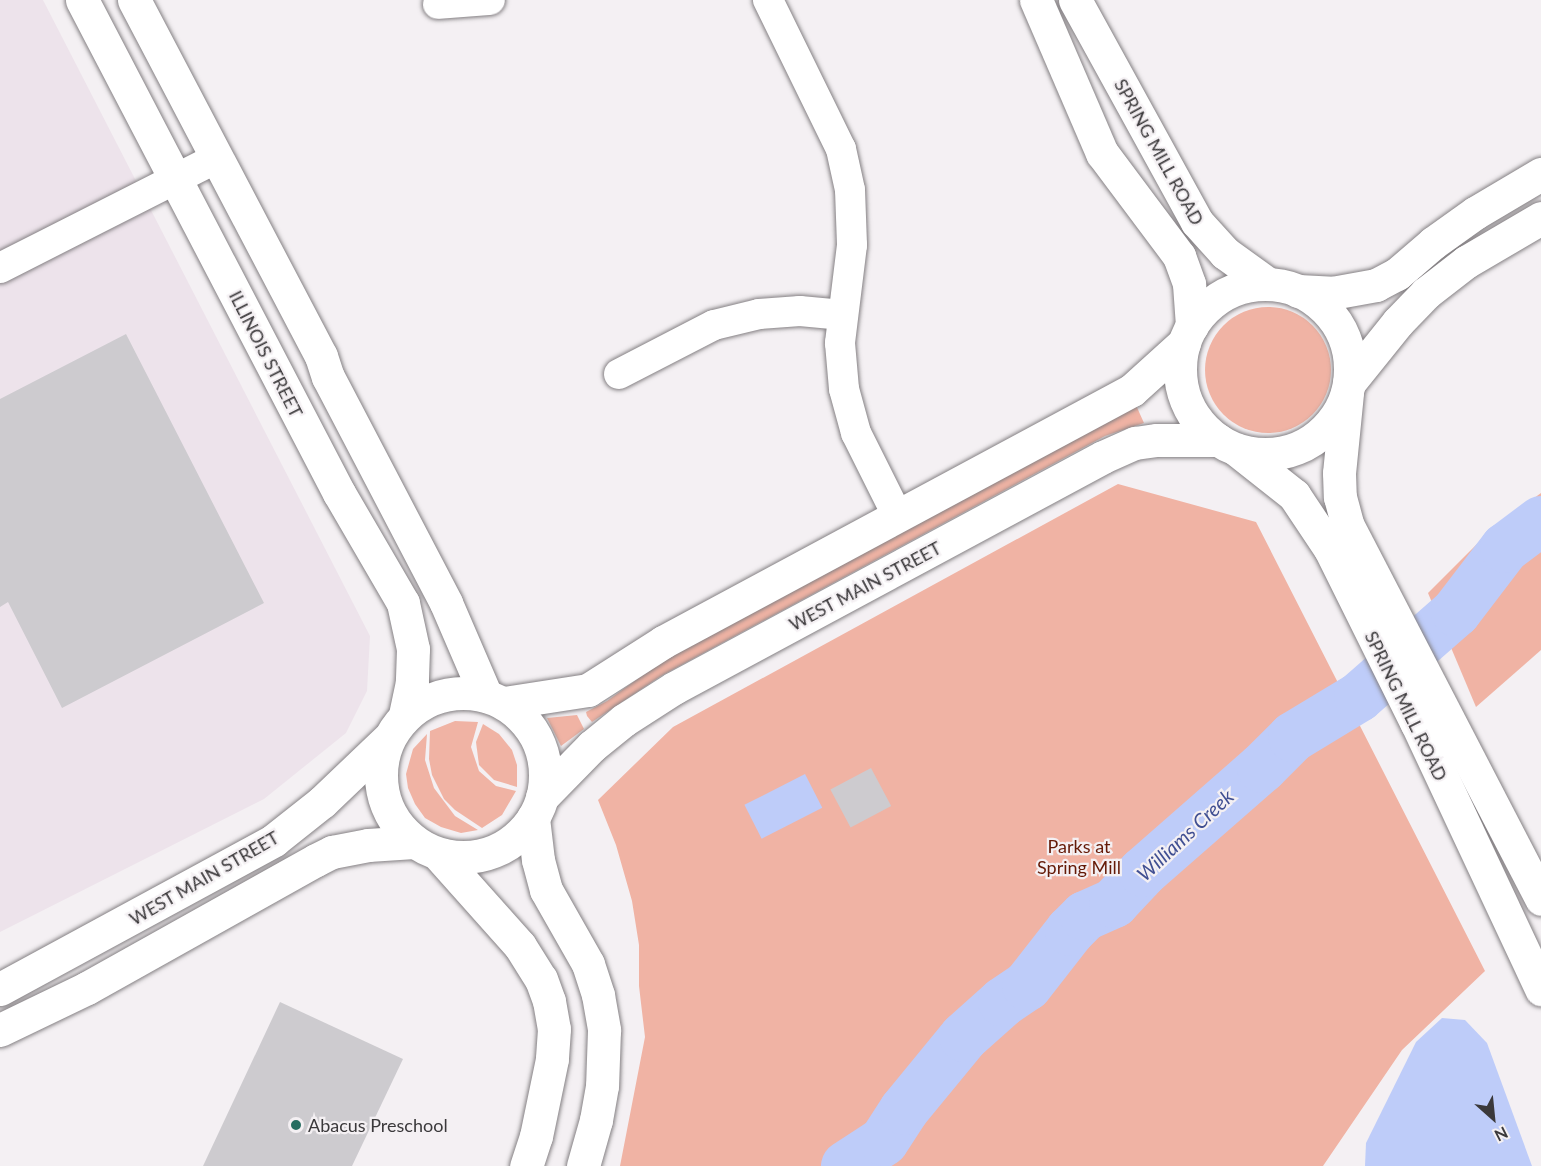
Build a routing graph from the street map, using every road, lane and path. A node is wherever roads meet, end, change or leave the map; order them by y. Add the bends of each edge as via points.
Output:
1 (82, 0) edge
2 (134, 0) edge
3 (490, 0) edge
4 (768, 0) edge
5 (1036, 0) edge
6 (1075, 0) edge
7 (438, 4) dead end
8 (218, 158) junction
9 (1541, 174) edge
10 (175, 180) junction
11 (1541, 218) edge
12 (0, 268) edge
13 (1283, 288) junction
14 (843, 315) junction
15 (1188, 335) junction
16 (620, 374) dead end
17 (1348, 388) junction
18 (1227, 445) junction
19 (898, 517) junction
20 (1377, 614) junction
21 (495, 699) junction
22 (1429, 717) junction
23 (396, 728) junction
24 (538, 808) junction
25 (426, 848) junction
26 (1541, 899) edge
27 (1538, 972) edge
28 (0, 989) edge
29 (0, 1030) edge
30 (526, 1166) edge
31 (583, 1166) edge

1 - 10 street, ILLINOIS STREET
2 - 8 street
3 - 7 street
4 - 14 street via 841,149 850,190 852,245
5 - 15 street, SPRING MILL ROAD via 1102,153 1167,237 1184,266 1189,284
6 - 13 street, SPRING MILL ROAD via 1197,222 1226,252
8 - 10 street
8 - 21 street
9 - 13 street via 1475,213 1377,285 1332,292
10 - 12 street
10 - 23 street, ILLINOIS STREET via 339,494 403,603 413,649 412,682
11 - 17 street via 1466,262 1425,293
13 - 15 street via 1250,286 1225,295 1203,312
13 - 17 street via 1322,306 1340,328 1349,355
14 - 16 street via 800,311 759,314 714,325
14 - 19 street via 840,343 844,389 856,433
15 - 18 street via 1180,359 1182,390 1195,418
15 - 19 street via 1132,390
17 - 18 street via 1330,423 1304,445 1283,453 1260,454
17 - 20 street, SPRING MILL ROAD via 1338,473 1340,497
18 - 20 street, SPRING MILL ROAD via 1280,482 1300,503
18 - 24 street, WEST MAIN STREET via 1157,440 1136,443 1103,457 674,688 624,720 592,747
19 - 21 street via 639,655 588,690
20 - 22 street, SPRING MILL ROAD
21 - 23 street via 472,693 443,695 423,703
21 - 24 street via 519,714 539,743 544,767
22 - 26 street, SPRING MILL ROAD
22 - 27 street, SPRING MILL ROAD
23 - 25 street via 381,760 385,800 401,831
23 - 28 street, WEST MAIN STREET via 322,802 274,840
24 - 25 street via 520,834 492,852 458,857
24 - 31 street via 538,860 546,890 588,964 604,1030 598,1111
25 - 29 street via 368,845 332,852 97,982
25 - 30 street via 520,946 541,979 549,1001 554,1029 552,1059

